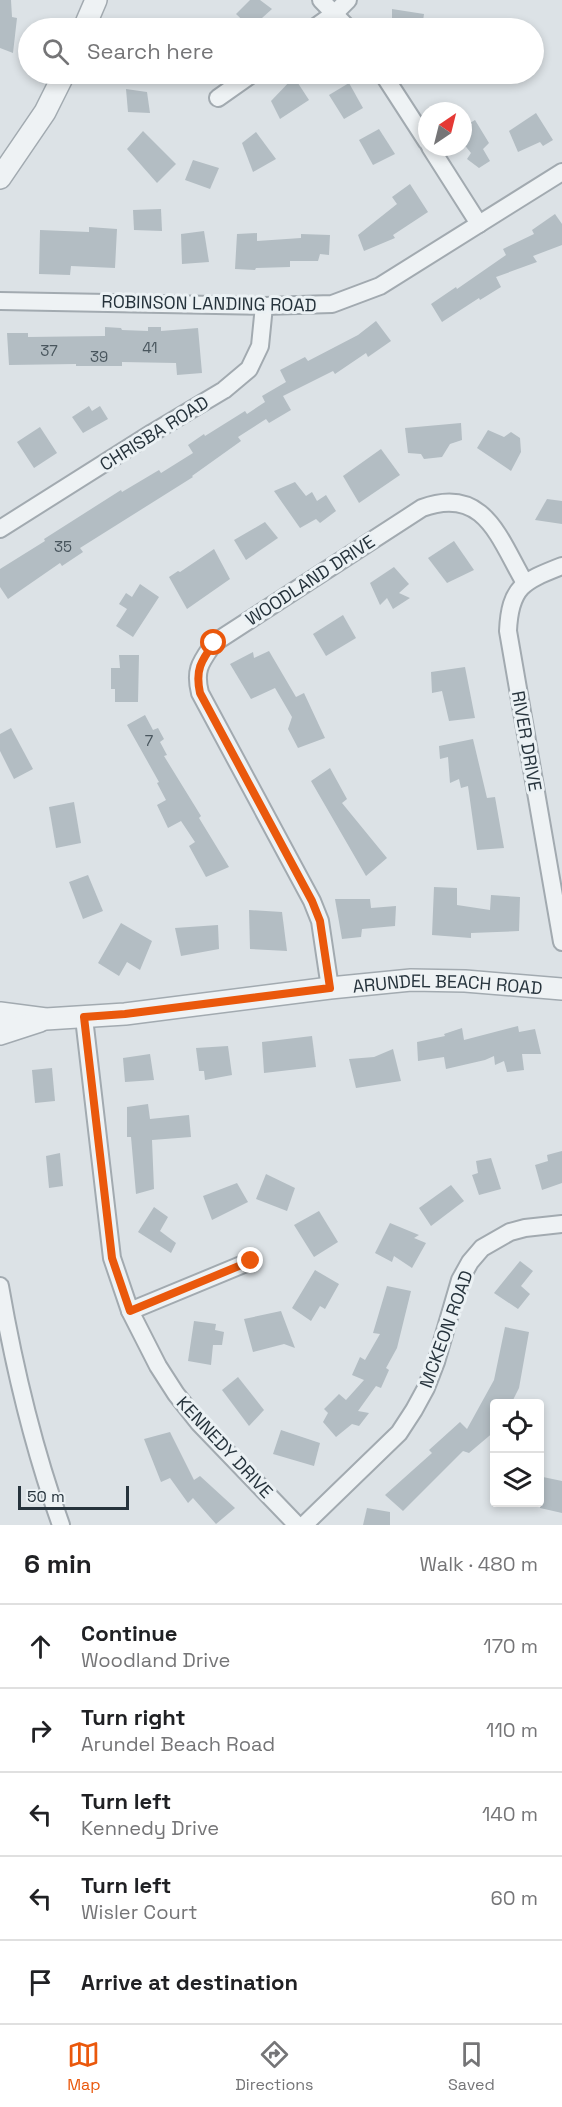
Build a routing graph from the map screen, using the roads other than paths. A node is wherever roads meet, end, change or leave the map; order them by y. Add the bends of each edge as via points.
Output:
1 (96, 0) edge
2 (321, 0) edge
3 (348, 0) edge
4 (335, 13) junction
5 (88, 18) edge
6 (328, 18) edge
7 (339, 18) edge
8 (59, 84) edge
9 (238, 84) edge
10 (389, 84) edge
11 (218, 98) dead end
12 (418, 128) edge
13 (436, 156) edge
14 (562, 172) edge
15 (0, 178) edge
16 (479, 224) junction
17 (0, 301) edge
18 (264, 306) junction
19 (0, 529) edge
20 (562, 566) edge
21 (525, 583) junction
22 (562, 942) edge
23 (330, 988) junction
24 (562, 988) edge
25 (0, 1013) edge
26 (84, 1017) junction
27 (46, 1019) junction
28 (0, 1034) edge
29 (562, 1224) edge
30 (251, 1261) dead end
31 (0, 1286) edge
32 (130, 1311) junction
33 (61, 1525) edge
34 (297, 1525) edge
35 (304, 1525) edge

1 - 5 street
2 - 4 street
3 - 4 street
4 - 6 street
4 - 7 street
8 - 15 street via 45,112
9 - 11 street
10 - 12 street
13 - 16 street
14 - 16 street, ROBINSON LANDING ROAD
16 - 18 street, ROBINSON LANDING ROAD via 380,286 341,301
17 - 18 street, ROBINSON LANDING ROAD
18 - 19 street, CHRISBA ROAD via 260,346 249,369 225,390
20 - 21 street
21 - 22 street, RIVER DRIVE via 514,597 508,631
21 - 23 street, WOODLAND DRIVE via 484,516 462,502 439,502 422,508 218,640 199,667 200,693 312,901 320,921
23 - 24 street, ARUNDEL BEACH ROAD via 411,980
23 - 26 street, ARUNDEL BEACH ROAD
25 - 27 street, ARUNDEL BEACH ROAD
26 - 27 street, ARUNDEL BEACH ROAD
26 - 32 street, KENNEDY DRIVE via 112,1258
27 - 28 street, ARUNDEL BEACH ROAD
29 - 35 street, MCKEON ROAD via 510,1232 482,1248 470,1262 460,1280 426,1388 414,1410 399,1433
30 - 32 street
31 - 33 street via 26,1412
32 - 34 street, KENNEDY DRIVE via 176,1394

